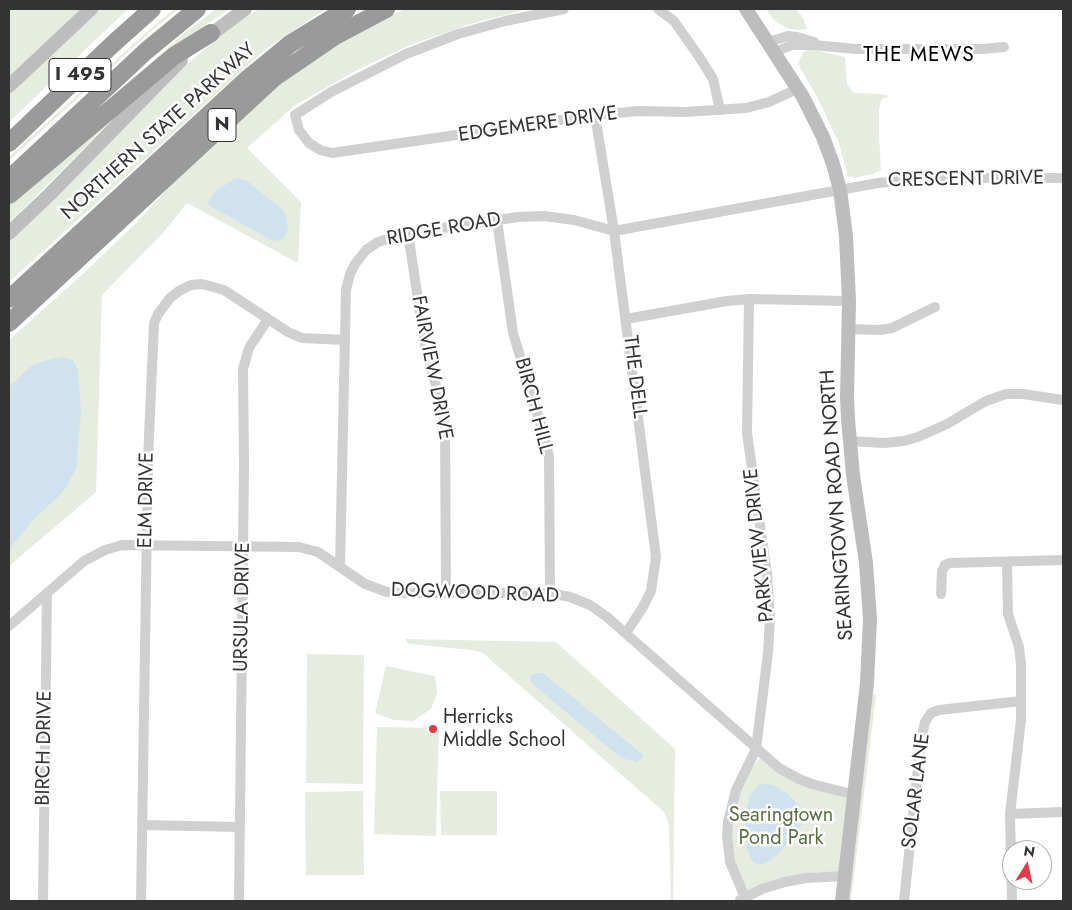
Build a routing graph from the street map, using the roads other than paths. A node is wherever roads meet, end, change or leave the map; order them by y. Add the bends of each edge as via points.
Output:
1 (91, 9) edge
2 (152, 9) edge
3 (197, 9) edge
4 (245, 9) edge
5 (347, 9) edge
6 (386, 9) edge
7 (564, 9) edge
8 (658, 9) edge
9 (746, 9) edge
10 (211, 33) junction
11 (771, 47) junction
12 (1004, 48) dead end
13 (9, 86) edge
14 (797, 88) junction
15 (720, 110) junction
16 (595, 116) junction
17 (9, 143) edge
18 (1063, 178) edge
19 (9, 180) edge
20 (840, 190) junction
21 (9, 194) edge
22 (497, 220) junction
23 (614, 231) junction
24 (9, 233) edge
25 (408, 233) junction
26 (16, 291) edge
27 (9, 299) edge
28 (749, 299) junction
29 (849, 301) junction
30 (935, 307) dead end
31 (268, 319) junction
32 (626, 320) junction
33 (9, 322) edge
34 (848, 329) junction
35 (345, 340) junction
36 (1063, 400) edge
37 (849, 441) junction
38 (146, 545) junction
39 (244, 546) junction
40 (1063, 560) edge
41 (1007, 562) junction
42 (340, 566) junction
43 (446, 593) junction
44 (550, 593) junction
45 (47, 594) junction
46 (941, 594) dead end
47 (9, 626) edge
48 (626, 633) junction
49 (1021, 701) junction
50 (756, 749) junction
51 (855, 795) junction
52 (1063, 812) edge
53 (1010, 814) junction
54 (142, 825) junction
55 (239, 827) junction
56 (845, 876) junction
57 (743, 900) edge
58 (43, 901) edge
59 (141, 901) edge
60 (239, 901) edge
61 (842, 901) edge
62 (904, 901) edge
63 (1012, 901) edge

1 - 13 main road
2 - 17 highway, I 495
3 - 19 highway, I 495 via 141,56
4 - 10 main road
5 - 26 highway, NORTHERN STATE PARKWAY / N via 296,40 244,81
6 - 33 highway, NORTHERN STATE PARKWAY / N via 323,43 270,82
7 - 16 street, EDGEMERE DRIVE via 486,26 406,54 331,92 295,115 299,130 320,150 332,153
8 - 15 street via 674,21 713,79
9 - 11 main road, SEARINGTOWN ROAD NORTH
10 - 21 highway via 174,56
10 - 24 main road
11 - 12 street via 788,36 810,40 821,46 866,49
11 - 14 main road, SEARINGTOWN ROAD NORTH
14 - 15 street, EDGEMERE DRIVE via 758,106
14 - 20 main road, SEARINGTOWN ROAD NORTH via 823,136
15 - 16 street, EDGEMERE DRIVE via 639,111
16 - 23 street, THE DELL
18 - 20 street, CRESCENT DRIVE via 931,178 878,182
20 - 23 street, RIDGE ROAD
20 - 29 main road, SEARINGTOWN ROAD NORTH
22 - 23 street, RIDGE ROAD via 544,216
22 - 25 street, RIDGE ROAD
22 - 44 street, BIRCH HILL via 513,333 549,458
23 - 32 street, THE DELL
25 - 35 street, RIDGE ROAD via 378,242 366,250 355,264 346,290
25 - 43 street, FAIRVIEW DRIVE via 425,346 445,425
26 - 27 highway, NORTHERN STATE PARKWAY / N
28 - 29 street
28 - 32 street
28 - 50 street, PARKVIEW DRIVE via 747,433 770,617
29 - 34 main road, SEARINGTOWN ROAD NORTH
30 - 34 street via 892,328
31 - 35 street, ELM DRIVE via 302,338
31 - 38 street, ELM DRIVE via 224,290 202,284 179,291 158,314 152,338
31 - 39 street, URSULA DRIVE via 249,348 243,369
32 - 48 street, THE DELL via 656,558 651,591
34 - 37 main road, SEARINGTOWN ROAD NORTH
35 - 42 street, RIDGE ROAD
36 - 37 street via 1006,394 911,440 884,443
37 - 51 main road, SEARINGTOWN ROAD NORTH via 866,563 870,619 867,684
38 - 39 street, DOGWOOD ROAD
38 - 45 street, DOGWOOD ROAD via 122,545 96,554
38 - 54 street, ELM DRIVE
39 - 42 street, DOGWOOD ROAD via 305,548
39 - 55 street, URSULA DRIVE
40 - 41 street
41 - 46 street via 955,562 946,565 942,571
41 - 49 street via 1007,604 1019,647
42 - 43 street, DOGWOOD ROAD via 376,589 400,593
43 - 44 street, DOGWOOD ROAD
44 - 48 street, DOGWOOD ROAD via 590,605
45 - 47 street, DOGWOOD ROAD
45 - 58 street, BIRCH DRIVE
48 - 50 street, DOGWOOD ROAD
49 - 53 street
49 - 62 street, SOLAR LANE via 939,710 931,713 925,722
50 - 51 street, DOGWOOD ROAD via 799,779
50 - 57 street, PARKVIEW DRIVE via 736,790 728,822 730,862
51 - 56 main road, SEARINGTOWN ROAD NORTH
52 - 53 street
53 - 63 street
54 - 55 street
54 - 59 street, ELM DRIVE
55 - 60 street, URSULA DRIVE
56 - 57 street via 785,882 762,889
56 - 61 main road, SEARINGTOWN ROAD NORTH

